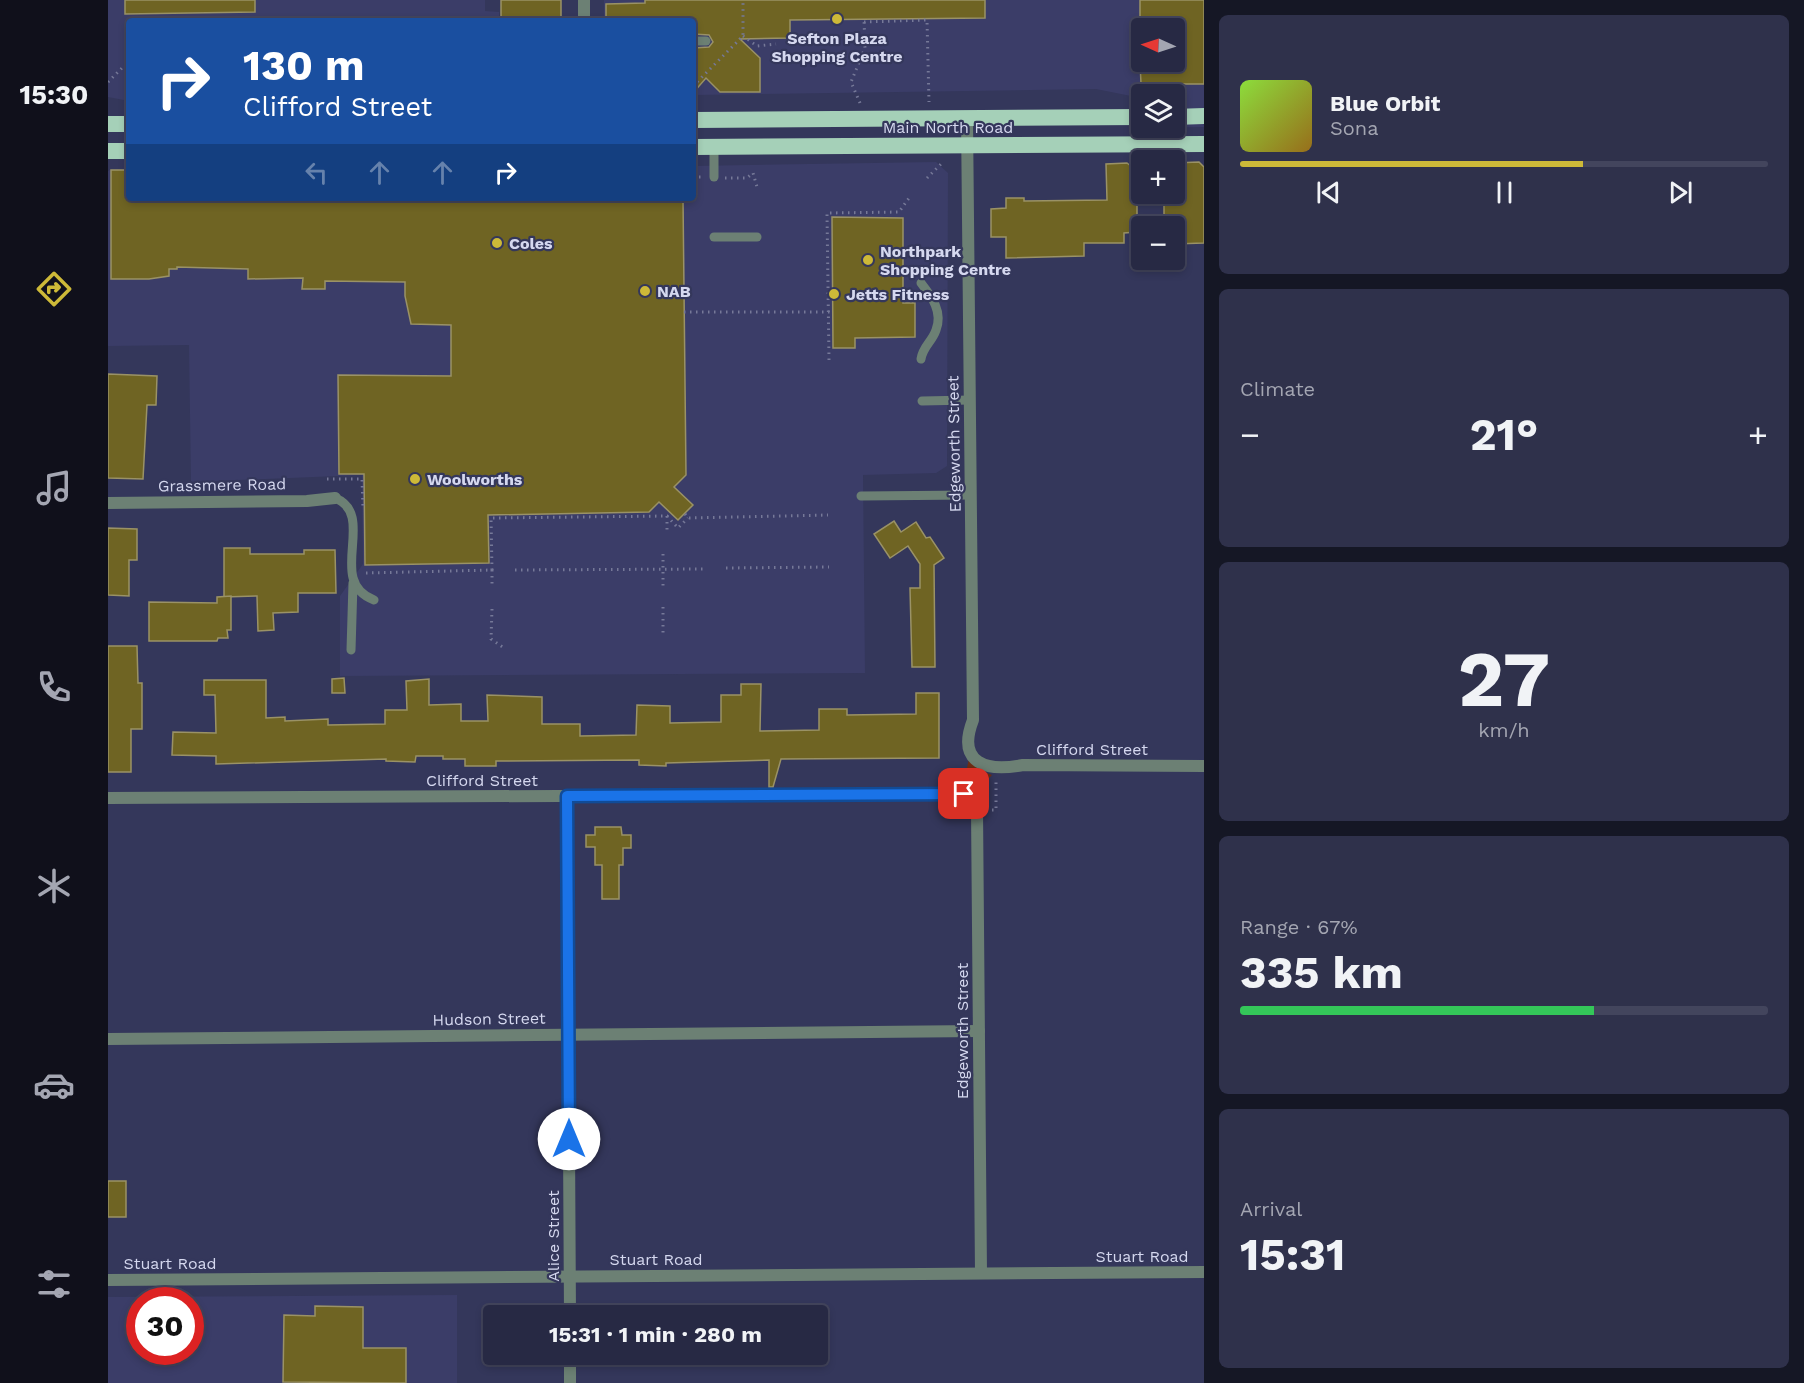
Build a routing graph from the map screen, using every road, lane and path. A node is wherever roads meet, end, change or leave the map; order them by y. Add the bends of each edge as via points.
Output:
1 (584, 0) edge
2 (743, 0) edge
3 (584, 18) edge
4 (743, 36) junction
5 (696, 40) edge
6 (706, 41) dead end
7 (776, 44) dead end
8 (126, 64) edge
9 (108, 82) edge
10 (696, 83) edge
11 (929, 102) dead end
12 (860, 103) dead end
13 (1204, 116) edge
14 (1131, 117) edge
15 (1185, 117) edge
16 (967, 118) junction
17 (696, 120) edge
18 (108, 124) edge
19 (126, 124) edge
20 (1204, 144) edge
21 (967, 145) junction
22 (696, 147) edge
23 (714, 147) junction
24 (126, 151) edge
25 (108, 152) edge
26 (944, 162) dead end
27 (714, 177) joint
28 (927, 178) dead end
29 (757, 188) dead end
30 (909, 198) dead end
31 (714, 237) dead end
32 (757, 237) dead end
33 (921, 283) dead end
34 (684, 312) dead end
35 (831, 312) junction
36 (921, 359) dead end
37 (829, 360) dead end
38 (970, 400) junction
39 (922, 401) dead end
40 (327, 479) dead end
41 (971, 495) junction
42 (861, 496) dead end
43 (335, 498) joint
44 (108, 503) edge
45 (685, 514) dead end
46 (828, 515) dead end
47 (363, 516) dead end
48 (667, 516) junction
49 (688, 518) junction
50 (667, 533) dead end
51 (663, 554) dead end
52 (829, 567) dead end
53 (726, 568) dead end
54 (663, 569) junction
55 (706, 569) dead end
56 (492, 570) junction
57 (515, 570) dead end
58 (364, 573) dead end
59 (353, 581) junction
60 (492, 586) dead end
61 (663, 586) dead end
62 (374, 600) dead end
63 (663, 607) dead end
64 (492, 609) dead end
65 (663, 637) dead end
66 (504, 648) dead end
67 (351, 650) dead end
68 (970, 751) junction
69 (1204, 766) edge
70 (996, 768) junction
71 (958, 794) junction
72 (567, 796) junction
73 (108, 798) edge
74 (977, 810) junction
75 (979, 1031) junction
76 (568, 1035) junction
77 (108, 1039) edge
78 (1204, 1272) edge
79 (981, 1273) junction
80 (569, 1277) junction
81 (108, 1280) edge
82 (570, 1305) edge
83 (570, 1365) edge
84 (570, 1383) edge

1 - 3 street
2 - 4 path
4 - 7 path via 757,46
4 - 10 path
5 - 6 lane
8 - 9 path
11 - 12 path via 927,20 864,21 865,48 852,75
13 - 15 highway
14 - 16 highway, Main North Road
16 - 17 highway, Main North Road
16 - 21 street, Edgeworth Street
18 - 19 highway
20 - 21 highway, Main North Road
21 - 23 highway, Main North Road
21 - 38 street, Edgeworth Street
22 - 23 highway, Main North Road
23 - 27 lane
24 - 25 highway
26 - 28 path
27 - 29 path via 747,178 753,173
30 - 35 path via 899,212 828,213
31 - 32 lane
33 - 36 lane via 937,304 937,330 922,350
34 - 35 path
35 - 37 path
38 - 39 lane
38 - 41 street, Edgeworth Street
40 - 47 path via 362,479
41 - 42 lane
41 - 68 street, Edgeworth Street
43 - 44 street, Grassmere Road
43 - 59 lane via 345,501 352,512
45 - 49 path
46 - 49 path
48 - 49 path via 678,528
48 - 50 path
48 - 56 path via 492,519
51 - 54 path
52 - 53 path
54 - 55 path
54 - 57 path
54 - 61 path
56 - 58 path
56 - 60 path
59 - 62 lane via 364,597
59 - 67 lane
63 - 65 path
64 - 66 path via 491,639
68 - 70 street, Clifford Street via 981,765
68 - 71 path via 952,783
69 - 70 street, Clifford Street
70 - 74 path via 996,810
71 - 72 street, Clifford Street
71 - 74 street via 971,799
72 - 73 street, Clifford Street
72 - 76 street, Alice Street
74 - 75 street, Edgeworth Street
75 - 76 street, Hudson Street
75 - 79 street, Edgeworth Street
76 - 77 street, Hudson Street
76 - 80 street, Alice Street
78 - 79 street, Stuart Road
79 - 80 street, Stuart Road
80 - 81 street, Stuart Road
80 - 82 street, Alice Street
83 - 84 street

